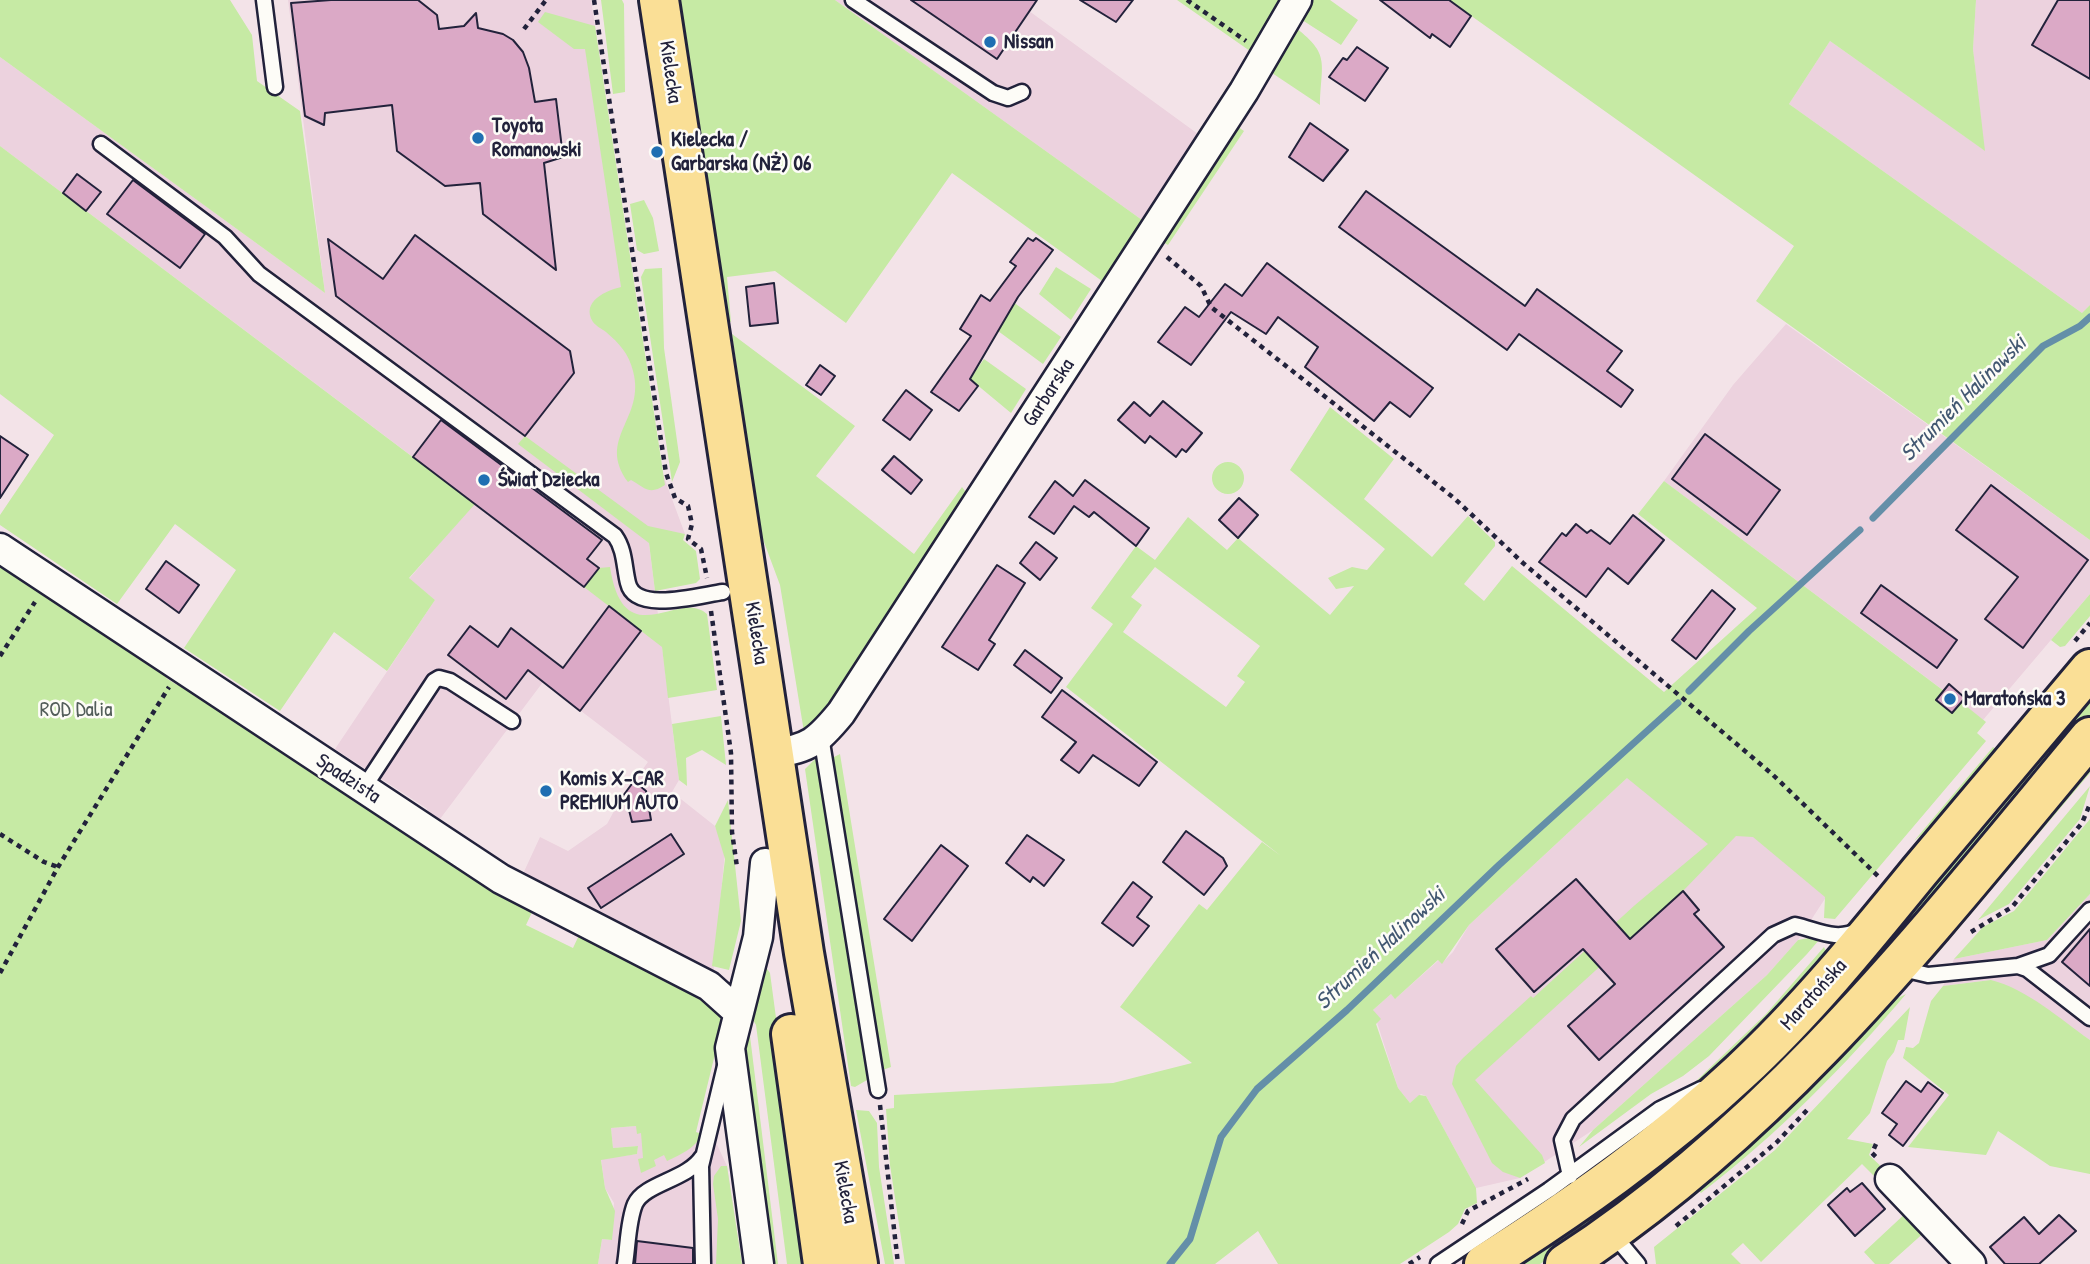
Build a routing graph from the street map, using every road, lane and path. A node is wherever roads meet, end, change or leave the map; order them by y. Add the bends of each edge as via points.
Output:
1 (264, 0) edge
2 (546, 0) edge
3 (594, 0) edge
4 (634, 0) edge
5 (659, 0) edge
6 (853, 0) edge
7 (1186, 0) edge
8 (1297, 0) edge
9 (524, 29) dead end
10 (1265, 55) junction
11 (275, 87) dead end
12 (1022, 92) dead end
13 (101, 144) dead end
14 (1146, 243) junction
15 (0, 548) edge
16 (716, 593) junction
17 (35, 602) dead end
18 (0, 656) edge
19 (181, 669) junction
20 (2090, 669) edge
21 (512, 721) dead end
22 (821, 736) junction
23 (2090, 737) edge
24 (774, 753) junction
25 (363, 789) junction
26 (2090, 804) edge
27 (0, 834) edge
28 (58, 867) junction
29 (752, 870) junction
30 (1898, 898) junction
31 (2089, 912) edge
32 (1968, 935) dead end
33 (2018, 966) junction
34 (1897, 968) junction
35 (0, 973) edge
36 (747, 981) junction
37 (709, 986) junction
38 (738, 1012) junction
39 (2090, 1018) edge
40 (730, 1048) junction
41 (1740, 1072) junction
42 (878, 1090) joint
43 (703, 1156) junction
44 (1570, 1176) junction
45 (1890, 1179) dead end
46 (1612, 1233) junction
47 (625, 1264) edge
48 (703, 1264) edge
49 (759, 1264) edge
50 (823, 1264) edge
51 (858, 1264) edge
52 (898, 1264) edge
53 (1438, 1264) edge
54 (1485, 1264) edge
55 (1565, 1264) edge
56 (1638, 1264) edge
57 (1970, 1264) edge

1 - 11 lane
2 - 9 path
3 - 16 path via 666,473 675,498 688,506 692,524 688,539 704,556
4 - 16 main road, Kielecka
5 - 24 main road, Kielecka
6 - 12 lane via 993,93 1008,98
7 - 10 path
8 - 10 street, Garbarska
10 - 14 street, Garbarska
13 - 16 lane via 225,237 259,274 615,536 622,548 628,585 638,597 650,602
14 - 22 street, Garbarska via 856,690
14 - 30 path via 1202,286 1211,307 1454,498 1772,774
15 - 19 street, Spadzista
16 - 29 main road, Kielecka
16 - 29 path via 731,753 732,832
17 - 18 path
19 - 25 street, Spadzista
19 - 28 path
20 - 30 main road, Maratońska
21 - 25 lane via 439,678
22 - 24 street, Garbarska via 806,747
22 - 42 lane
23 - 34 main road, Maratońska
24 - 51 main road, Kielecka
25 - 37 street, Spadzista via 512,886
26 - 32 path via 2082,823 2012,906
27 - 28 path
28 - 35 path
29 - 36 street via 762,914
29 - 50 main road, Kielecka
30 - 41 main road, Maratońska via 1839,969
30 - 44 lane via 1845,936 1795,925 1773,935 1573,1119 1562,1140
31 - 33 lane via 2049,955
33 - 34 lane via 1928,975
33 - 39 lane
34 - 46 main road, Maratońska via 1760,1112
36 - 37 street via 728,989
36 - 38 street
37 - 38 street, Spadzista
38 - 40 street
40 - 43 lane
40 - 49 street
41 - 44 lane via 1670,1103
41 - 54 main road, Maratońska via 1604,1185
42 - 52 path
43 - 47 lane via 690,1171 636,1201
43 - 48 lane
44 - 53 lane
45 - 57 street
46 - 55 main road, Maratońska
46 - 56 lane

